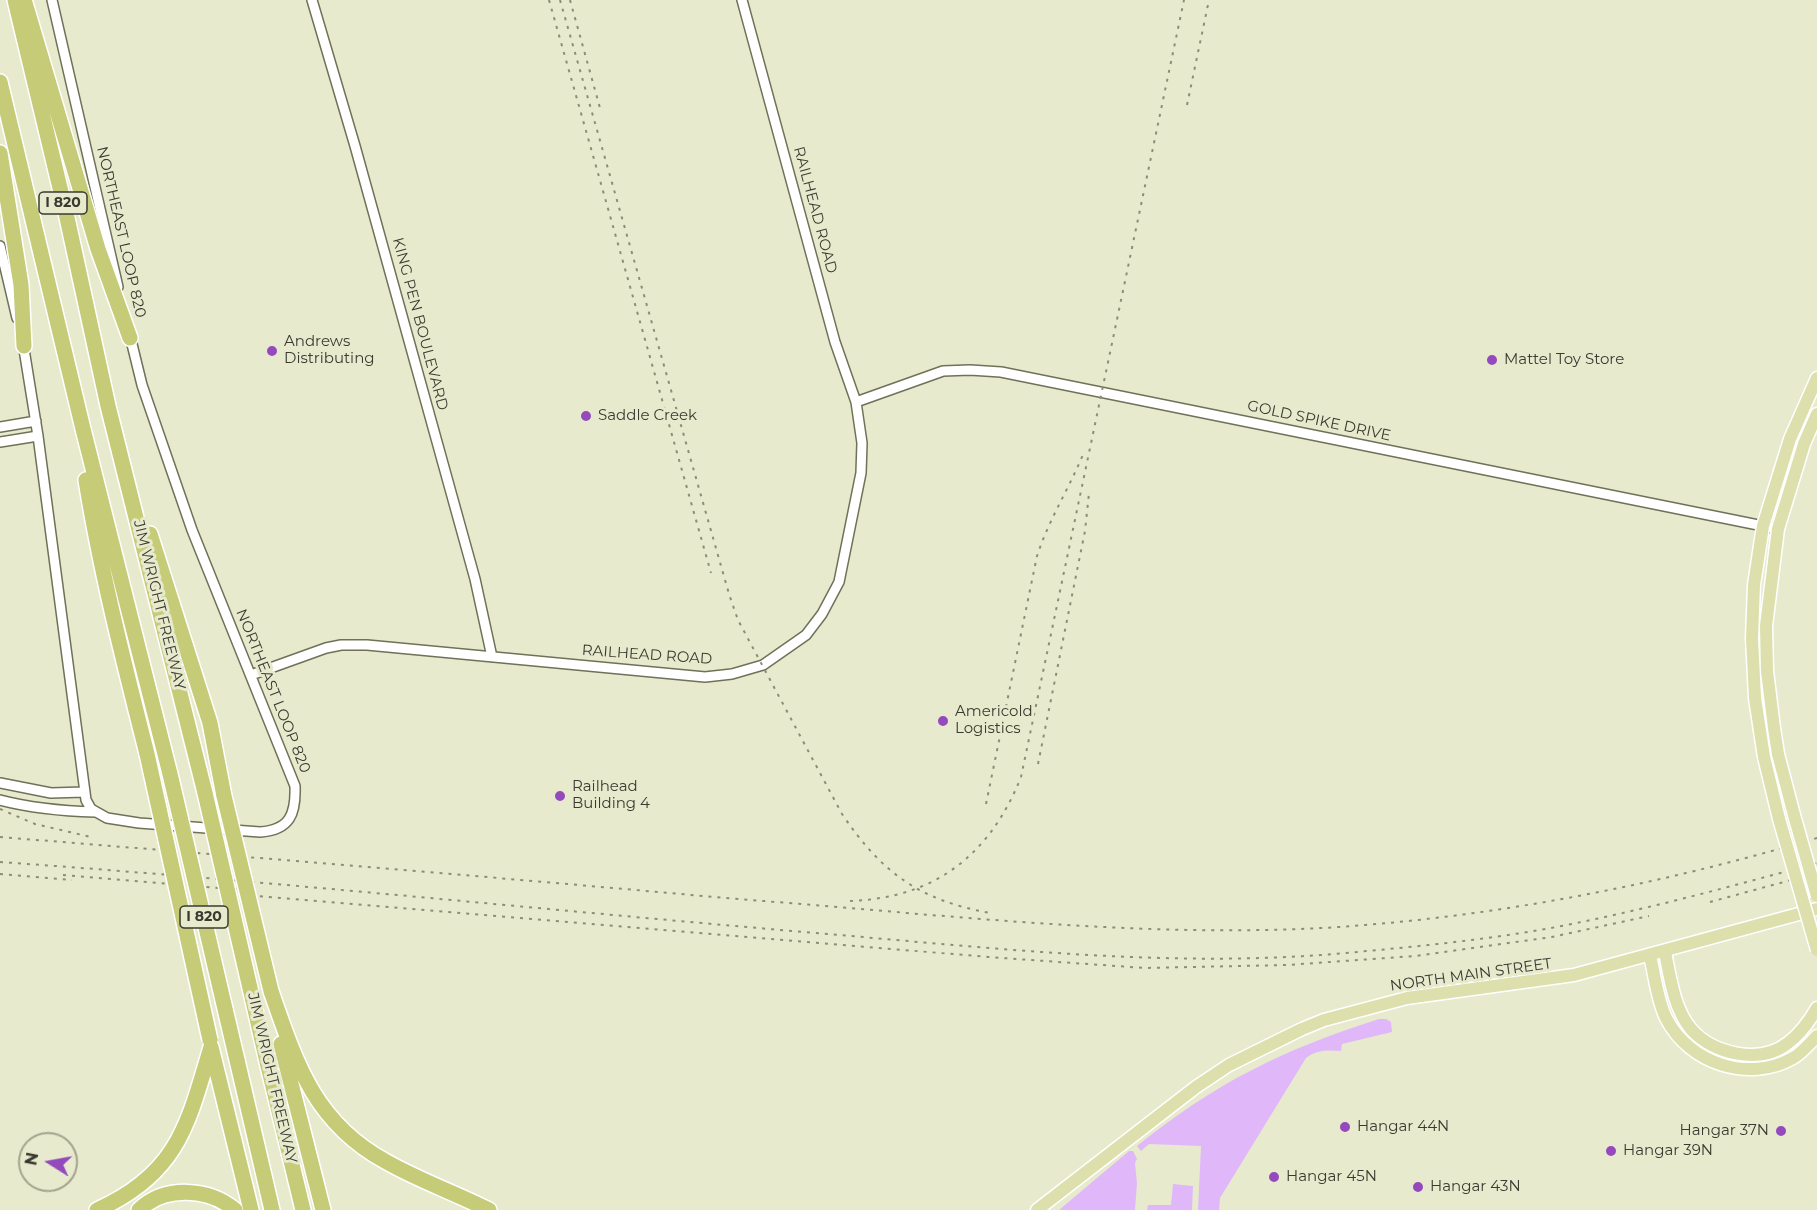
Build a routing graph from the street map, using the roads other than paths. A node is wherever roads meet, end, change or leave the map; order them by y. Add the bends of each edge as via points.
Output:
1 (15, 0) edge
2 (24, 0) edge
3 (52, 0) edge
4 (312, 0) edge
5 (742, 0) edge
6 (0, 82) edge
7 (0, 153) edge
8 (0, 246) edge
9 (130, 338) junction
10 (24, 346) junction
11 (1817, 378) edge
12 (856, 402) junction
13 (108, 406) junction
14 (1817, 414) edge
15 (36, 420) junction
16 (0, 427) edge
17 (83, 429) junction
18 (38, 436) junction
19 (0, 442) edge
20 (1763, 526) junction
21 (1778, 529) junction
22 (492, 657) junction
23 (250, 675) junction
24 (0, 783) edge
25 (84, 792) junction
26 (0, 800) edge
27 (95, 812) junction
28 (1817, 896) edge
29 (1817, 909) edge
30 (1817, 950) edge
31 (1665, 952) junction
32 (1650, 956) junction
33 (1817, 1008) edge
34 (1817, 1036) edge
35 (210, 1043) junction
36 (297, 1080) junction
37 (98, 1210) edge
38 (139, 1210) edge
39 (236, 1210) edge
40 (251, 1210) edge
41 (272, 1210) edge
42 (303, 1210) edge
43 (323, 1210) edge
44 (489, 1210) edge
45 (1037, 1210) edge

1 - 13 highway, JIM WRIGHT FREEWAY / I 820
2 - 9 highway via 98,249
3 - 9 street, NORTHEAST LOOP 820
4 - 22 street, KING PEN BOULEVARD via 475,579
5 - 12 street, RAILHEAD ROAD via 835,342
6 - 17 highway, JIM WRIGHT FREEWAY / I 820
7 - 10 highway via 21,285
8 - 10 street
9 - 23 street, NORTHEAST LOOP 820 via 145,395 192,530
10 - 15 street
11 - 20 main road via 1790,439
12 - 20 street, GOLD SPIKE DRIVE via 943,371 1001,372
12 - 22 street, RAILHEAD ROAD via 862,443 861,473 838,582 822,614 806,635 789,648 763,665 705,677
13 - 36 highway, bridge via 210,723 275,1018
13 - 42 highway, JIM WRIGHT FREEWAY / I 820, bridge via 206,793
14 - 21 main road
15 - 16 street
15 - 18 street
17 - 35 highway, bridge via 84,465 97,543
17 - 41 highway, JIM WRIGHT FREEWAY / I 820, bridge via 170,774
18 - 19 street
18 - 25 street
20 - 21 street, GOLD SPIKE DRIVE
20 - 30 main road, bridge via 1754,585 1752,638 1764,757
21 - 28 main road, bridge via 1766,626 1767,671 1778,754
22 - 23 street, RAILHEAD ROAD via 340,645
23 - 27 street, NORTHEAST LOOP 820 via 296,786 294,809 280,829 260,832 139,823
24 - 25 street via 51,793
25 - 27 street
26 - 27 street via 61,811
29 - 31 main road, NORTH MAIN STREET
31 - 32 main road, NORTH MAIN STREET
31 - 33 main road via 1680,1011 1692,1030 1710,1045 1735,1054 1765,1053 1786,1045 1806,1026
32 - 34 main road via 1666,1018 1681,1040 1703,1058 1732,1070 1768,1068 1794,1058
32 - 45 main road, NORTH MAIN STREET via 1574,975 1407,998 1302,1029 1229,1065 1196,1087
35 - 37 highway via 191,1115 176,1147 142,1185
35 - 40 highway
36 - 43 highway
36 - 44 highway via 364,1149
38 - 39 highway via 155,1199 183,1192 205,1194

